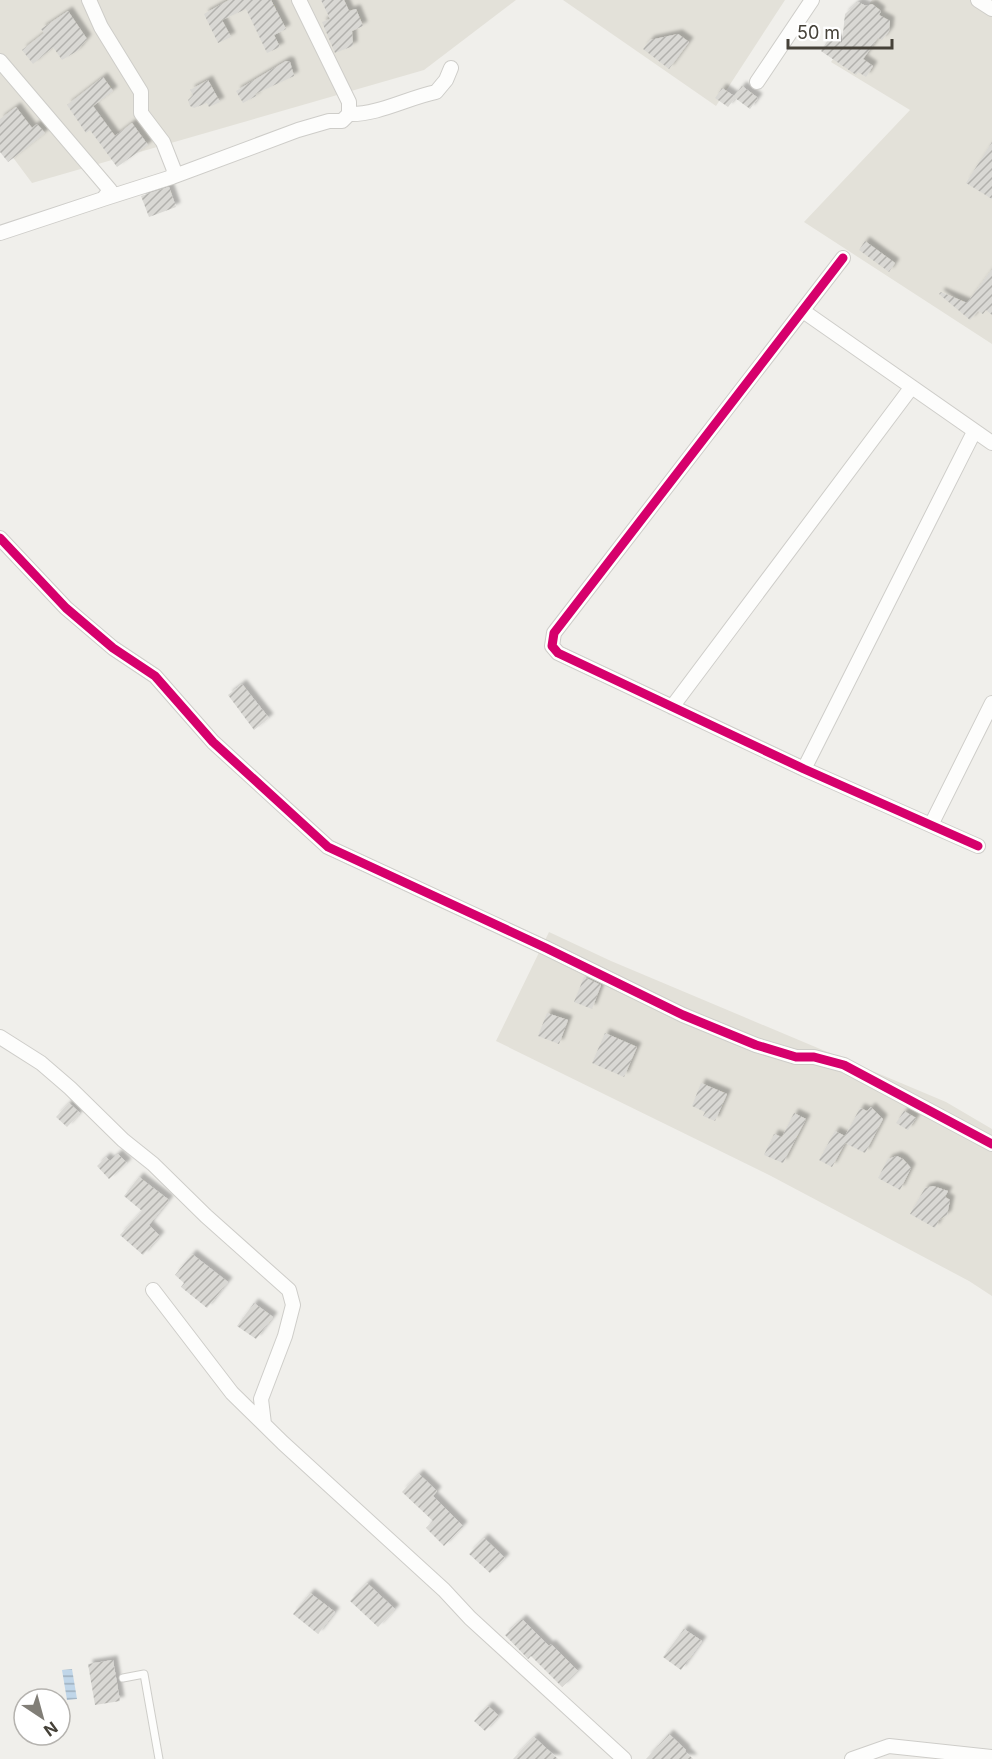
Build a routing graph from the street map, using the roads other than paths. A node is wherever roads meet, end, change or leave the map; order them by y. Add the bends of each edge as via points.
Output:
1 (89, 0) edge
2 (299, 0) edge
3 (812, 0) edge
4 (978, 0) edge
5 (992, 9) edge
6 (0, 61) edge
7 (451, 68) dead end
8 (757, 82) dead end
9 (349, 114) junction
10 (172, 177) junction
11 (103, 199) junction
12 (0, 233) edge
13 (843, 258) dead end
14 (803, 311) junction
15 (911, 388) junction
16 (974, 432) junction
17 (992, 444) edge
18 (0, 538) edge
19 (992, 704) edge
20 (672, 707) junction
21 (804, 769) junction
22 (931, 825) junction
23 (978, 846) dead end
24 (0, 1037) edge
25 (992, 1144) edge
26 (153, 1290) dead end
27 (264, 1424) junction
28 (123, 1678) dead end
29 (992, 1757) edge
30 (159, 1759) edge
31 (624, 1759) edge
32 (852, 1759) edge

1 - 10 street via 141,92 141,113 163,142 174,170
2 - 9 street via 349,102
3 - 8 street
4 - 5 street
6 - 11 street via 110,190
7 - 9 street via 436,92 364,114
9 - 10 street via 342,121 298,130
10 - 11 street
11 - 12 street
13 - 14 street
14 - 15 street
14 - 20 street via 554,633 552,646 558,653
15 - 16 street
15 - 20 street
16 - 17 street
16 - 21 street
18 - 25 street via 66,608 113,648 155,676 213,742 328,847 683,1015 756,1045 844,1065
19 - 22 street
20 - 21 street
21 - 22 street
22 - 23 street
24 - 27 street via 70,1088 289,1290 293,1305 261,1399
26 - 27 street via 232,1393
27 - 31 street
28 - 30 lane via 144,1674
29 - 32 street via 890,1746

